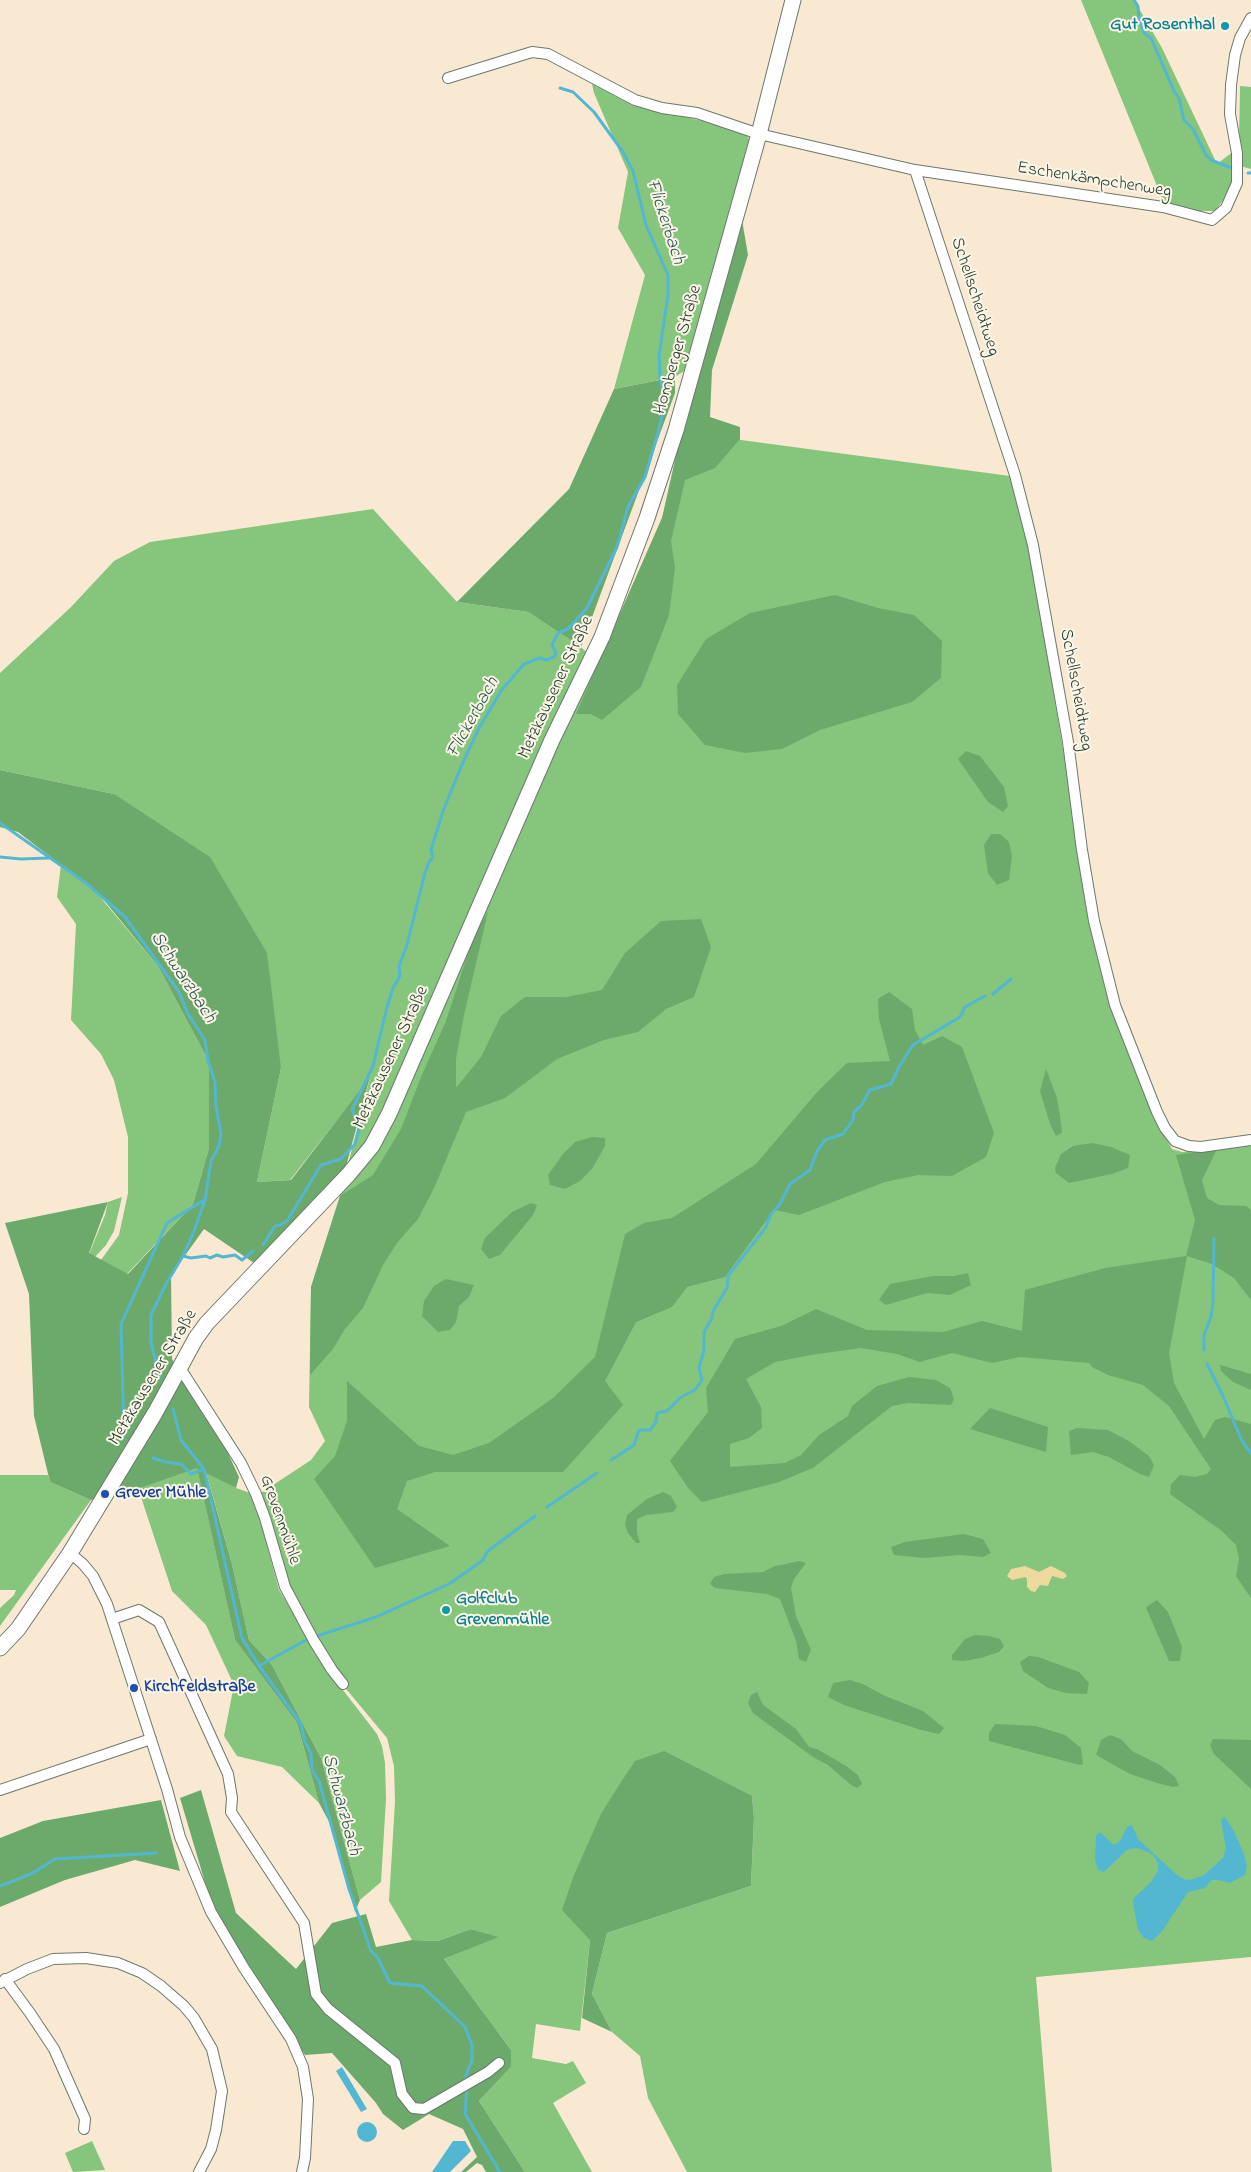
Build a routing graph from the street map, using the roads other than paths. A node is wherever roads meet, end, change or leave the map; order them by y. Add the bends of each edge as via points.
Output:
1 (793, 0) edge
2 (1251, 18) edge
3 (448, 78) dead end
4 (759, 134) junction
5 (915, 170) junction
6 (647, 518) joint
7 (1251, 1140) edge
8 (180, 1368) junction
9 (70, 1553) junction
10 (112, 1619) junction
11 (0, 1648) edge
12 (343, 1684) dead end
13 (151, 1739) junction
14 (0, 1790) edge
15 (3, 1981) edge
16 (499, 2062) dead end
17 (84, 2129) dead end
18 (204, 2170) edge
19 (302, 2172) edge

1 - 4 main road, Homberger Straße
2 - 5 street, Eschenkämpchenweg via 1234,54 1231,85 1230,114 1237,153 1237,183 1226,208 1215,218 1209,220 1163,207
3 - 4 street via 532,52 548,54 635,100 697,113
4 - 5 street, Eschenkämpchenweg
4 - 6 main road, Homberger Straße via 676,430
5 - 7 street, Schellscheidtweg via 1015,475 1033,545 1068,742 1094,921 1114,1005 1157,1112 1175,1140 1201,1147
6 - 8 main road, Metzkausener Straße via 602,637 552,740 429,1027 381,1130 348,1174 216,1312 196,1338
8 - 9 main road, Metzkausener Straße
8 - 12 street, Grevenmühle via 241,1463 265,1518 285,1587 323,1656
9 - 10 street via 93,1576
9 - 11 main road, Metzkausener Straße via 18,1628
10 - 13 street
10 - 16 street via 139,1610 160,1622 228,1774 231,1812 304,1923 316,1994 328,2008 395,2063 402,2094 413,2108 424,2109 456,2092
13 - 14 street
13 - 19 street via 189,1862 211,1912 247,1974 291,2039 303,2067 308,2099
15 - 17 street via 30,2013 54,2050 85,2119
15 - 18 street via 53,1959 86,1958 118,1963 142,1973 184,2006 212,2050 222,2091 216,2130

